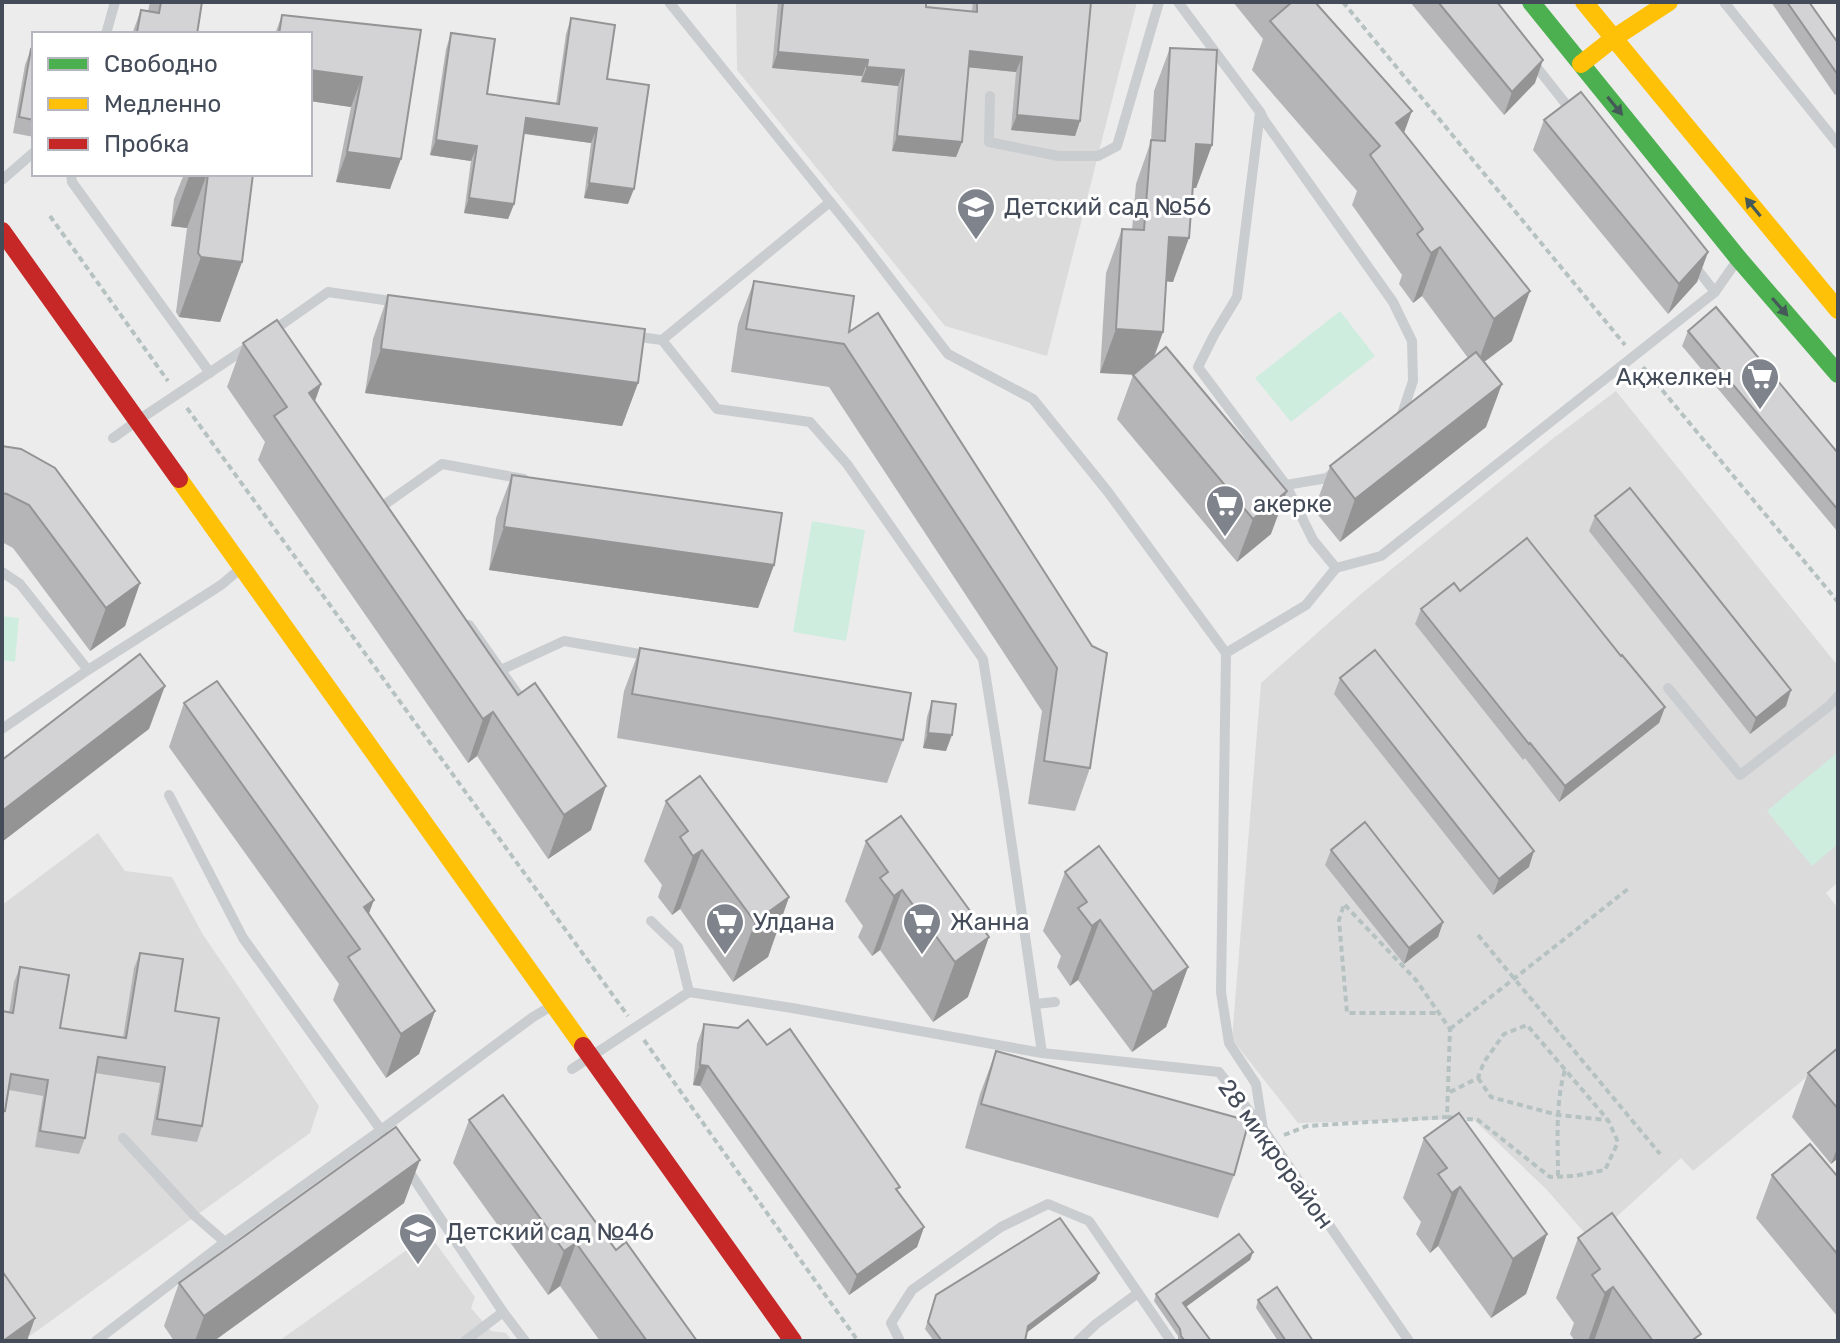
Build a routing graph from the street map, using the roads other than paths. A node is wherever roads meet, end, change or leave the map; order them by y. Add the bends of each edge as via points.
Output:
1 (115, 2) edge
2 (669, 2) edge
3 (1159, 2) edge
4 (1178, 2) edge
5 (1531, 2) edge
6 (1584, 2) edge
7 (1669, 2) edge
8 (1724, 2) edge
9 (107, 32) edge
10 (1614, 38) junction
11 (1523, 50) edge
12 (1581, 64) junction
13 (990, 96) dead end
14 (1260, 112) junction
15 (1581, 123) edge
16 (1838, 144) edge
17 (32, 154) edge
18 (71, 176) edge
19 (2, 180) edge
20 (830, 202) junction
21 (2, 231) edge
22 (1687, 256) edge
23 (1738, 258) junction
24 (1715, 292) junction
25 (404, 303) edge
26 (1838, 310) edge
27 (616, 333) edge
28 (265, 336) junction
29 (662, 340) junction
30 (274, 349) edge
31 (210, 373) junction
32 (1838, 374) edge
33 (137, 421) junction
34 (1387, 431) edge
35 (113, 438) dead end
36 (1339, 468) edge
37 (536, 482) edge
38 (1286, 485) junction
39 (375, 492) edge
40 (384, 505) junction
41 (393, 518) edge
42 (242, 568) junction
43 (1336, 568) junction
44 (2, 572) edge
45 (465, 619) edge
46 (1226, 653) junction
47 (658, 657) edge
48 (88, 670) junction
49 (501, 670) junction
50 (1668, 688) dead end
51 (1838, 696) edge
52 (527, 707) edge
53 (2, 729) edge
54 (169, 795) dead end
55 (651, 921) dead end
56 (689, 992) junction
57 (1055, 1002) dead end
58 (1035, 1004) junction
59 (553, 1005) junction
60 (1042, 1053) junction
61 (590, 1056) junction
62 (572, 1069) dead end
63 (1263, 1129) junction
64 (381, 1130) junction
65 (123, 1138) dead end
66 (390, 1143) edge
67 (398, 1156) edge
68 (225, 1242) junction
69 (1138, 1293) junction
70 (503, 1312) junction
71 (96, 1341) edge
72 (465, 1341) edge
73 (525, 1341) edge
74 (793, 1341) edge
75 (900, 1341) edge
76 (1078, 1341) edge
77 (1171, 1341) edge
78 (1409, 1341) edge

1 - 9 lane
2 - 20 lane
3 - 13 lane via 1117,146 1098,156 1058,156 989,142
4 - 14 lane
5 - 12 street
6 - 10 street
7 - 10 street
8 - 16 lane
10 - 12 street
26 -> 10 street
11 - 15 lane
12 -> 23 street
14 - 34 lane via 1393,302 1412,341 1413,381 1399,421
14 - 38 lane via 1237,297 1198,367
17 - 19 lane
18 - 31 lane
20 - 29 lane
20 - 46 lane via 948,354 1033,399
21 - 33 street
22 - 24 lane
23 - 24 lane
23 -> 32 street
24 - 43 lane via 1381,556
25 - 28 lane via 328,292
27 - 29 lane
28 - 30 lane
28 - 31 lane
29 - 58 lane via 717,409 810,422 847,464 983,659
31 - 33 lane
33 - 35 lane
33 - 42 street
36 - 38 lane via 1327,478
37 - 40 lane via 442,464
38 - 43 lane via 1313,540
39 - 40 lane
40 - 41 lane
42 - 48 lane
42 - 59 street
43 - 46 lane via 1306,605
44 - 48 lane via 20,584
45 - 49 lane
46 - 63 lane via 1221,992 1229,1043 1256,1084
47 - 49 lane via 564,641
48 - 53 lane
49 - 52 lane
50 - 51 lane via 1740,775
54 - 64 lane via 243,938
55 - 56 lane via 678,947
56 - 60 lane, 28 микрорайон
56 - 61 lane
57 - 58 lane
58 - 60 lane
59 - 61 street
59 - 64 lane
60 - 63 lane, 28 микрорайон via 1219,1072
61 - 62 lane
61 - 74 street
63 - 78 lane, 28 микрорайон
64 - 66 lane
64 - 68 lane
65 - 68 lane
67 - 70 lane
68 - 71 lane
69 - 75 lane via 1089,1221 1048,1204 1001,1227 912,1290 891,1323
69 - 76 lane
69 - 77 lane
70 - 72 lane
70 - 73 lane

